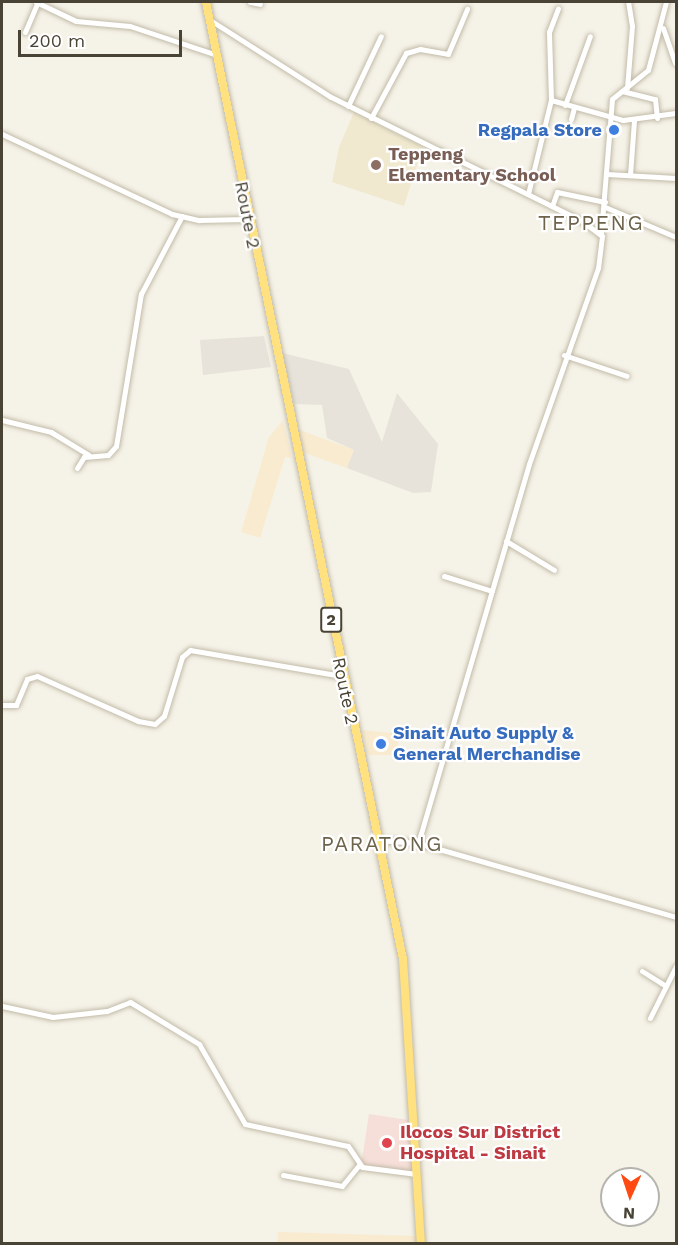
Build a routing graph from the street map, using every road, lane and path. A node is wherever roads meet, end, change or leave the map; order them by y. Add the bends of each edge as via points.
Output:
1 (37, 2) edge
2 (206, 2) edge
3 (250, 2) edge
4 (628, 2) edge
5 (666, 2) edge
6 (260, 4) dead end
7 (467, 9) dead end
8 (558, 9) dead end
9 (209, 19) junction
10 (662, 27) junction
11 (25, 32) dead end
12 (381, 36) dead end
13 (590, 36) dead end
14 (217, 56) junction
15 (675, 63) edge
16 (624, 90) junction
17 (551, 100) junction
18 (565, 105) junction
19 (348, 106) junction
20 (574, 108) junction
21 (676, 113) edge
22 (371, 118) junction
23 (611, 118) junction
24 (657, 118) junction
25 (571, 119) dead end
26 (634, 121) junction
27 (2, 134) edge
28 (607, 174) junction
29 (630, 175) junction
30 (676, 178) edge
31 (528, 194) junction
32 (605, 205) junction
33 (552, 206) junction
34 (182, 216) junction
35 (247, 219) junction
36 (601, 233) junction
37 (676, 237) edge
38 (564, 355) junction
39 (627, 376) dead end
40 (2, 420) edge
41 (89, 455) junction
42 (77, 468) dead end
43 (506, 541) junction
44 (554, 570) dead end
45 (444, 576) dead end
46 (492, 591) junction
47 (342, 676) junction
48 (2, 705) edge
49 (378, 840) junction
50 (418, 843) junction
51 (676, 917) edge
52 (676, 966) edge
53 (642, 971) dead end
54 (666, 986) junction
55 (2, 1006) edge
56 (650, 1018) dead end
57 (359, 1165) junction
58 (417, 1174) junction
59 (283, 1175) dead end
60 (421, 1244) edge

1 - 11 street
1 - 14 street via 76,21 130,26
2 - 9 highway, Route 2 / 2
3 - 6 street
4 - 16 street via 632,26
5 - 10 street
7 - 22 street via 448,54 420,49 406,53
8 - 17 street via 549,32
9 - 14 highway, Route 2 / 2
9 - 19 street
10 - 15 street
10 - 16 street via 648,70
12 - 19 street
13 - 18 street
14 - 35 highway, Route 2 / 2
16 - 23 street via 612,99
16 - 24 street via 655,99
17 - 18 street
17 - 31 street
18 - 20 street
19 - 22 street
20 - 23 street
20 - 25 street
21 - 24 street
22 - 31 street
23 - 26 street
23 - 28 street
24 - 26 street
26 - 29 street
27 - 34 street
28 - 29 street
28 - 32 street
29 - 30 street
31 - 33 street
32 - 33 street via 557,192
32 - 36 street
32 - 37 street
33 - 36 street
34 - 35 street
34 - 41 street via 141,294 116,446 108,455
35 - 47 highway, Route 2 / 2
36 - 38 street via 598,268
38 - 39 street
38 - 43 street
40 - 41 street via 51,432
41 - 42 street
43 - 44 street
43 - 46 street
45 - 46 street
46 - 50 street
47 - 48 street via 190,650 182,657 164,716 155,724 138,721 40,676 27,679 16,705
47 - 49 highway, Route 2 / 2
49 - 50 street
49 - 58 highway, Route 2 / 2 via 407,989
50 - 51 street
52 - 54 street
53 - 54 street
54 - 56 street
55 - 57 street via 53,1017 135,1004 199,1044 245,1124 348,1146
57 - 58 street
57 - 59 street via 342,1186
58 - 60 highway, Route 2 / 2

